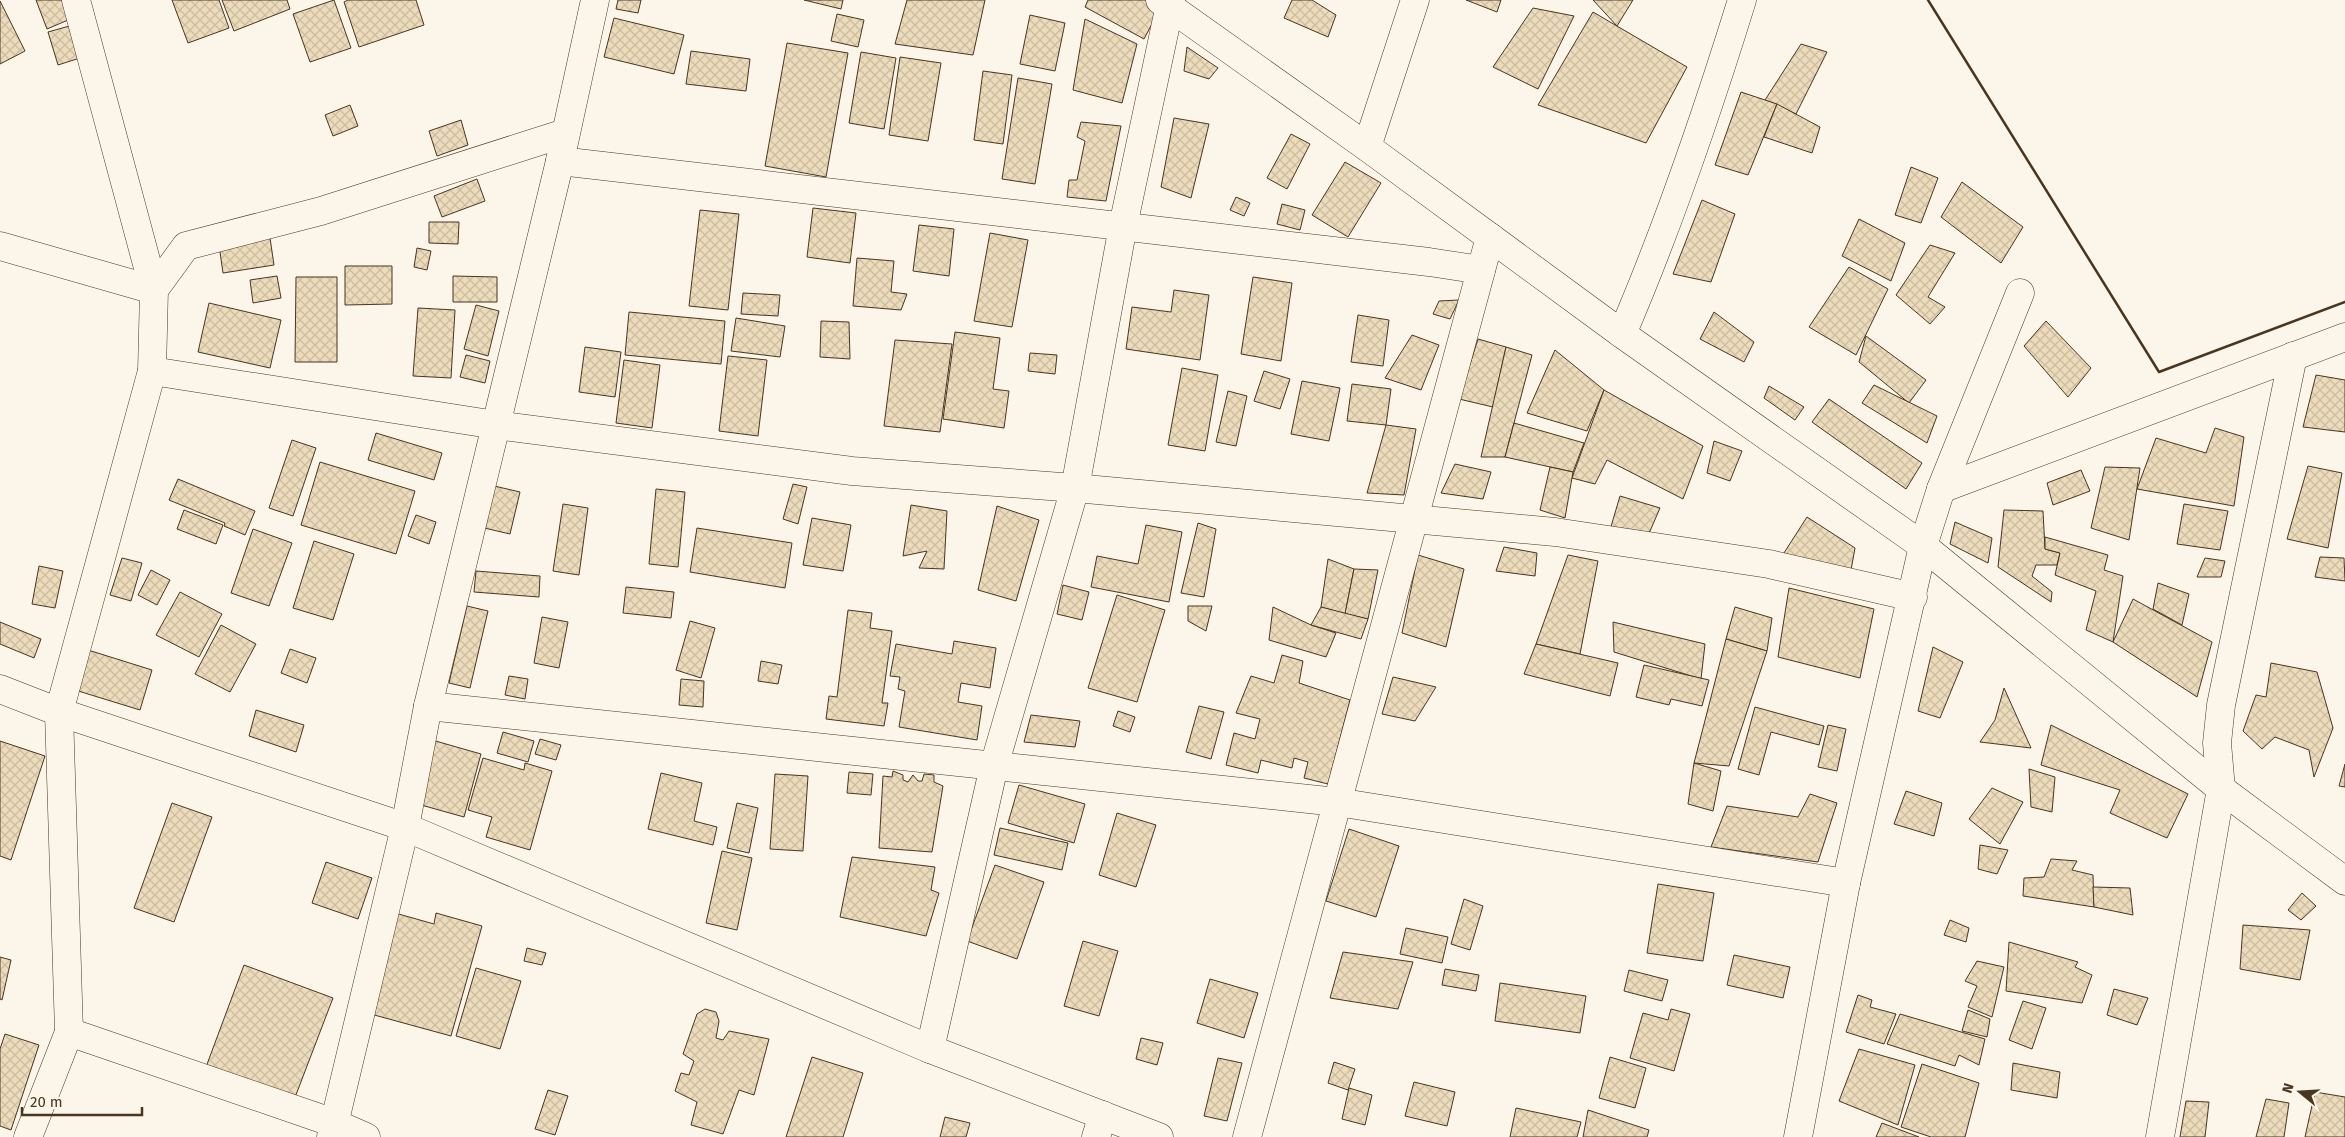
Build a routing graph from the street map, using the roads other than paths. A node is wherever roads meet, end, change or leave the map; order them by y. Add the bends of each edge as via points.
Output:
1 (76, 0) edge
2 (595, 0) edge
3 (1415, 0) edge
4 (1742, 0) edge
5 (1167, 2) edge
6 (565, 133) junction
7 (1367, 147) junction
8 (560, 162) junction
9 (1123, 226) junction
10 (1490, 237) junction
11 (0, 246) edge
12 (1481, 270) junction
13 (154, 290) junction
14 (2020, 293) dead end
15 (1622, 334) junction
16 (2345, 337) edge
17 (2293, 356) junction
18 (152, 371) junction
19 (496, 425) junction
20 (1075, 488) junction
21 (1941, 489) junction
22 (1413, 519) junction
23 (1923, 546) junction
24 (1913, 597) junction
25 (0, 689) edge
26 (428, 706) junction
27 (59, 712) junction
28 (994, 766) junction
29 (2221, 789) junction
30 (1337, 802) junction
31 (405, 827) junction
32 (2345, 881) edge
33 (1846, 883) junction
34 (68, 1032) junction
35 (930, 1049) junction
36 (1099, 1126) edge
37 (332, 1130) edge
38 (28, 1137) edge
39 (366, 1137) edge
40 (1160, 1137) edge
41 (1247, 1137) edge
42 (1798, 1137) edge
43 (2160, 1137) edge

1 - 13 street
2 - 6 street
3 - 7 street
4 - 15 street via 1704,122 1655,257
5 - 7 street
5 - 9 street
6 - 8 street
6 - 13 street via 321,211 186,246
7 - 10 street
8 - 9 street
8 - 19 street
9 - 12 street
9 - 20 street
10 - 12 street
10 - 15 street
11 - 13 street
12 - 22 street
13 - 18 street
14 - 21 street
15 - 23 street
16 - 17 street
17 - 21 street
17 - 29 street via 2221,705 2217,743
18 - 19 street
18 - 27 street
19 - 20 street via 852,472
19 - 26 street
20 - 22 street
20 - 28 street
21 - 23 street
22 - 24 street via 1555,532 1768,564
22 - 30 street
23 - 24 street
23 - 29 street
24 - 33 street
25 - 27 street
26 - 28 street
26 - 31 street
27 - 31 street
27 - 34 street
28 - 30 street
28 - 35 street
29 - 32 street
29 - 43 street
30 - 33 street
30 - 41 street
31 - 35 street
31 - 37 street
33 - 42 street
34 - 37 street
34 - 38 street
35 - 36 street
36 - 40 street
37 - 39 street

